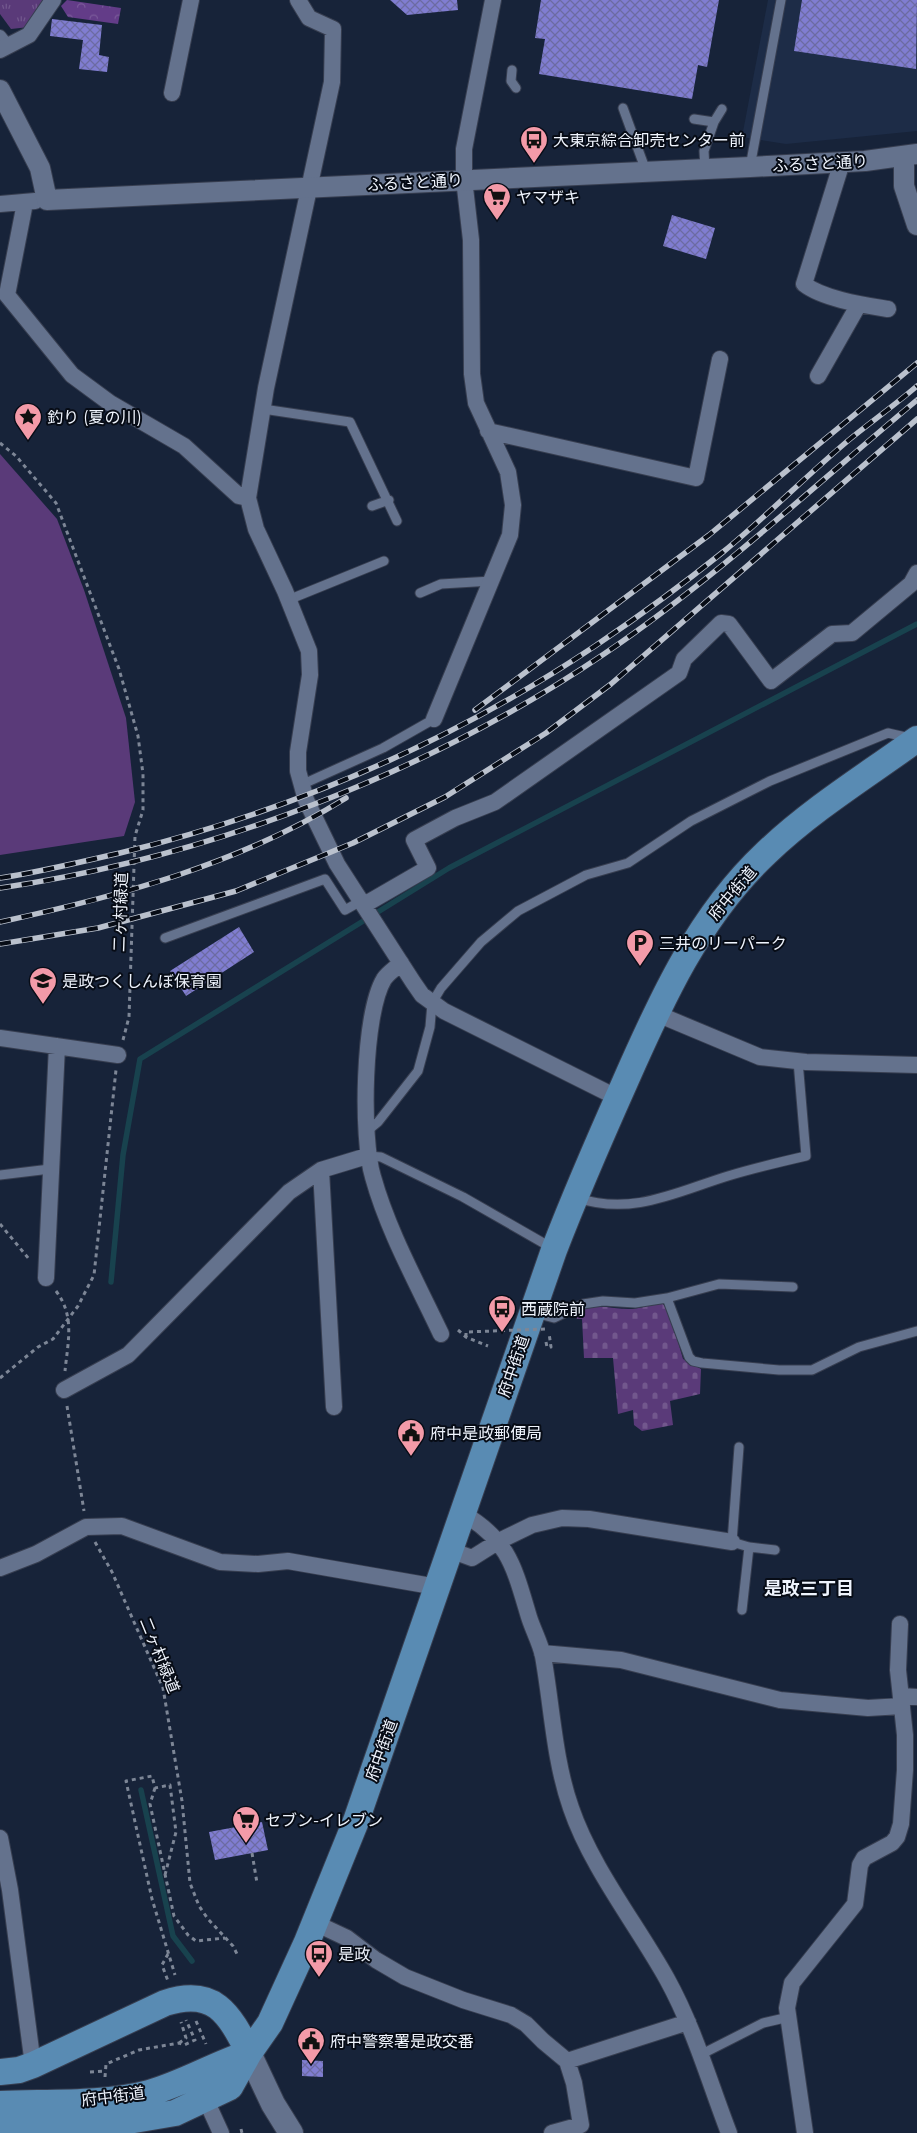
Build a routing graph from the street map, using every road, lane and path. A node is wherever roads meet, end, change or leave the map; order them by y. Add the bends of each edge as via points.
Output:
1 (53, 0) edge
2 (191, 0) edge
3 (298, 0) edge
4 (494, 0) edge
5 (781, 0) edge
6 (3, 44) edge
7 (512, 70) dead end
8 (516, 88) dead end
9 (0, 90) edge
10 (172, 93) dead end
11 (623, 108) dead end
12 (722, 109) dead end
13 (694, 119) dead end
14 (714, 122) junction
15 (910, 155) edge
16 (842, 162) junction
17 (750, 167) junction
18 (705, 169) junction
19 (646, 171) junction
20 (464, 179) junction
21 (308, 188) junction
22 (47, 200) junction
23 (25, 203) junction
24 (0, 204) edge
25 (917, 225) edge
26 (859, 304) junction
27 (888, 309) dead end
28 (720, 359) dead end
29 (818, 376) dead end
30 (263, 409) junction
31 (488, 431) junction
32 (0, 443) edge
33 (248, 498) junction
34 (389, 500) junction
35 (372, 506) dead end
36 (397, 521) dead end
37 (384, 561) dead end
38 (917, 573) edge
39 (492, 580) junction
40 (420, 593) dead end
41 (288, 600) junction
42 (434, 719) joint
43 (916, 739) edge
44 (301, 785) junction
45 (367, 910) junction
46 (165, 938) dead end
47 (401, 963) junction
48 (432, 1003) junction
49 (655, 1013) junction
50 (0, 1038) edge
51 (57, 1046) junction
52 (118, 1055) junction
53 (798, 1061) junction
54 (917, 1065) edge
55 (618, 1098) junction
56 (367, 1131) junction
57 (367, 1156) junction
58 (50, 1169) junction
59 (321, 1170) junction
60 (0, 1175) edge
61 (574, 1197) junction
62 (0, 1224) edge
63 (554, 1250) junction
64 (46, 1278) junction
65 (793, 1287) dead end
66 (667, 1298) junction
67 (68, 1316) junction
68 (538, 1321) junction
69 (917, 1331) edge
70 (441, 1334) dead end
71 (488, 1346) dead end
72 (0, 1378) edge
73 (64, 1390) junction
74 (334, 1407) dead end
75 (739, 1447) dead end
76 (462, 1513) junction
77 (86, 1527) junction
78 (499, 1541) junction
79 (732, 1542) junction
80 (750, 1547) junction
81 (450, 1550) junction
82 (775, 1550) dead end
83 (0, 1568) edge
84 (437, 1587) junction
85 (742, 1610) dead end
86 (900, 1624) dead end
87 (542, 1653) junction
88 (906, 1700) edge
89 (155, 1788) junction
90 (182, 1801) junction
91 (173, 1803) junction
92 (0, 1838) edge
93 (252, 1853) dead end
94 (165, 1876) junction
95 (257, 1883) dead end
96 (315, 1922) junction
97 (226, 1938) junction
98 (168, 1954) junction
99 (237, 1954) dead end
100 (175, 1975) dead end
101 (171, 1988) dead end
102 (194, 2016) dead end
103 (789, 2017) junction
104 (186, 2020) dead end
105 (688, 2022) junction
106 (180, 2023) dead end
107 (180, 2044) junction
108 (206, 2044) dead end
109 (249, 2053) junction
110 (702, 2054) junction
111 (567, 2061) junction
112 (33, 2065) junction
113 (105, 2070) junction
114 (0, 2072) edge
115 (90, 2072) dead end
116 (105, 2077) dead end
117 (199, 2103) junction
118 (0, 2104) edge
119 (0, 2128) edge
120 (154, 2133) edge
121 (221, 2133) edge
122 (292, 2133) edge
123 (552, 2133) edge
124 (728, 2133) edge
125 (806, 2133) edge

1 - 6 street via 29,34
2 - 10 street
3 - 21 street via 309,18 333,29 332,82
4 - 20 street via 464,149
5 - 17 lane
7 - 8 lane via 511,82
9 - 22 street via 40,168
11 - 19 lane
12 - 14 lane
13 - 14 lane
14 - 18 lane via 704,151
15 - 16 street, ふるさと通り
15 - 25 street via 904,186
16 - 17 street, ふるさと通り
16 - 26 street via 804,284 811,290
17 - 18 street, ふるさと通り
18 - 19 street, ふるさと通り
19 - 20 street, ふるさと通り
20 - 21 street, ふるさと通り
20 - 31 street via 471,240 472,374 476,403
21 - 22 street, ふるさと通り
21 - 30 street
22 - 23 street
23 - 24 street
23 - 33 street via 7,295 72,375 110,403 184,446 239,496
26 - 27 street
26 - 29 street
28 - 31 street via 696,478
30 - 33 street
30 - 34 lane via 350,422
31 - 39 street via 508,472 513,505 510,535
32 - 52 path, 二ヶ村緑道 via 16,456 56,503 119,669 138,736 143,810 135,836 129,1017
33 - 41 street via 256,529
34 - 35 lane
34 - 36 lane
37 - 41 lane
38 - 45 street via 911,584 852,633 832,634 771,681 729,624 721,623 684,660 679,673 495,802 455,818 414,840 428,868
39 - 40 lane via 441,584
39 - 42 street
41 - 44 street via 309,651 310,674 298,752
42 - 44 lane via 383,748
43 - 48 lane via 888,733 770,780 691,821 628,863 586,875 518,911 481,942
43 - 49 main road, 府中街道 via 807,817 766,853 727,895 694,942
44 - 45 street via 326,844
45 - 46 lane via 346,910 325,879
45 - 47 street
47 - 48 street via 422,995
47 - 56 street via 385,978 372,1023 366,1073
48 - 55 street
48 - 56 lane via 430,1027 418,1072
49 - 53 street via 760,1057
49 - 55 main road, 府中街道
50 - 51 street
51 - 52 street
51 - 58 street
52 - 67 path, 二ヶ村緑道 via 94,1275 78,1306
53 - 54 street
53 - 61 lane via 806,1156 639,1203 597,1204
55 - 61 main road, 府中街道
56 - 57 street
57 - 59 street
57 - 63 lane via 381,1157 463,1197
57 - 70 street via 382,1207
58 - 60 lane
58 - 64 street
59 - 73 street via 289,1192 128,1355
59 - 74 street
61 - 63 main road, 府中街道
62 - 64 path
63 - 68 main road, 府中街道
64 - 67 path via 60,1296
65 - 66 lane via 719,1284
66 - 68 lane via 635,1303 603,1301 582,1304 554,1318
66 - 69 lane via 688,1357 702,1363 812,1370 859,1347
67 - 72 path, 二ヶ村緑道 via 53,1338
67 - 73 path, 二ヶ村緑道 via 70,1326
68 - 71 path, bridge via 466,1332 466,1337
68 - 76 main road, 府中街道
73 - 77 path, 二ヶ村緑道
75 - 79 lane
76 - 78 street via 483,1525
76 - 81 main road, 府中街道
77 - 83 street via 36,1554
77 - 84 street via 122,1526 220,1562 258,1564 288,1561
77 - 90 path, 二ヶ村緑道 via 112,1572 163,1688
78 - 79 street via 532,1525 562,1518 589,1519
78 - 81 street via 472,1558
78 - 87 street via 517,1577
79 - 80 lane
80 - 82 lane
80 - 85 lane
81 - 84 main road, 府中街道
84 - 96 main road, 府中街道 via 381,1751
86 - 88 street via 898,1670
87 - 88 street via 621,1660 780,1700 868,1708
87 - 105 street via 560,1768 571,1808 612,1889 667,1979
88 - 103 street via 905,1770 897,1837 886,1847 864,1858 855,1904 792,1983 787,2008
89 - 91 path via 170,1785
89 - 94 path via 150,1804
89 - 98 path via 152,1776 126,1781 152,1899
90 - 91 path
90 - 97 path, 二ヶ村緑道 via 190,1883 199,1906
91 - 94 path via 176,1832
92 - 112 street
93 - 95 path
94 - 97 path via 174,1916 188,1935 196,1941
96 - 109 main road, 府中街道 via 270,2023
96 - 111 street via 347,1938 405,1977 511,2015 526,2024
97 - 99 path, 二ヶ村緑道
98 - 100 path
98 - 101 path via 162,1965
102 - 108 path
103 - 110 lane via 762,2023
103 - 125 street
104 - 107 path via 195,2040
105 - 110 street
105 - 111 street
106 - 107 path via 186,2038
107 - 113 path via 139,2050 106,2064
109 - 112 main road via 236,2027 221,2009 206,1999 188,1997 165,2003
109 - 117 main road, 府中街道 via 230,2087
109 - 118 main road, 府中街道 via 219,2062 164,2088 130,2097
109 - 122 main road via 272,2104
110 - 124 street
111 - 123 street via 581,2125
112 - 114 main road
113 - 115 path
113 - 116 path
117 - 119 main road, 府中街道 via 175,2113 135,2122
117 - 120 main road
117 - 121 street

